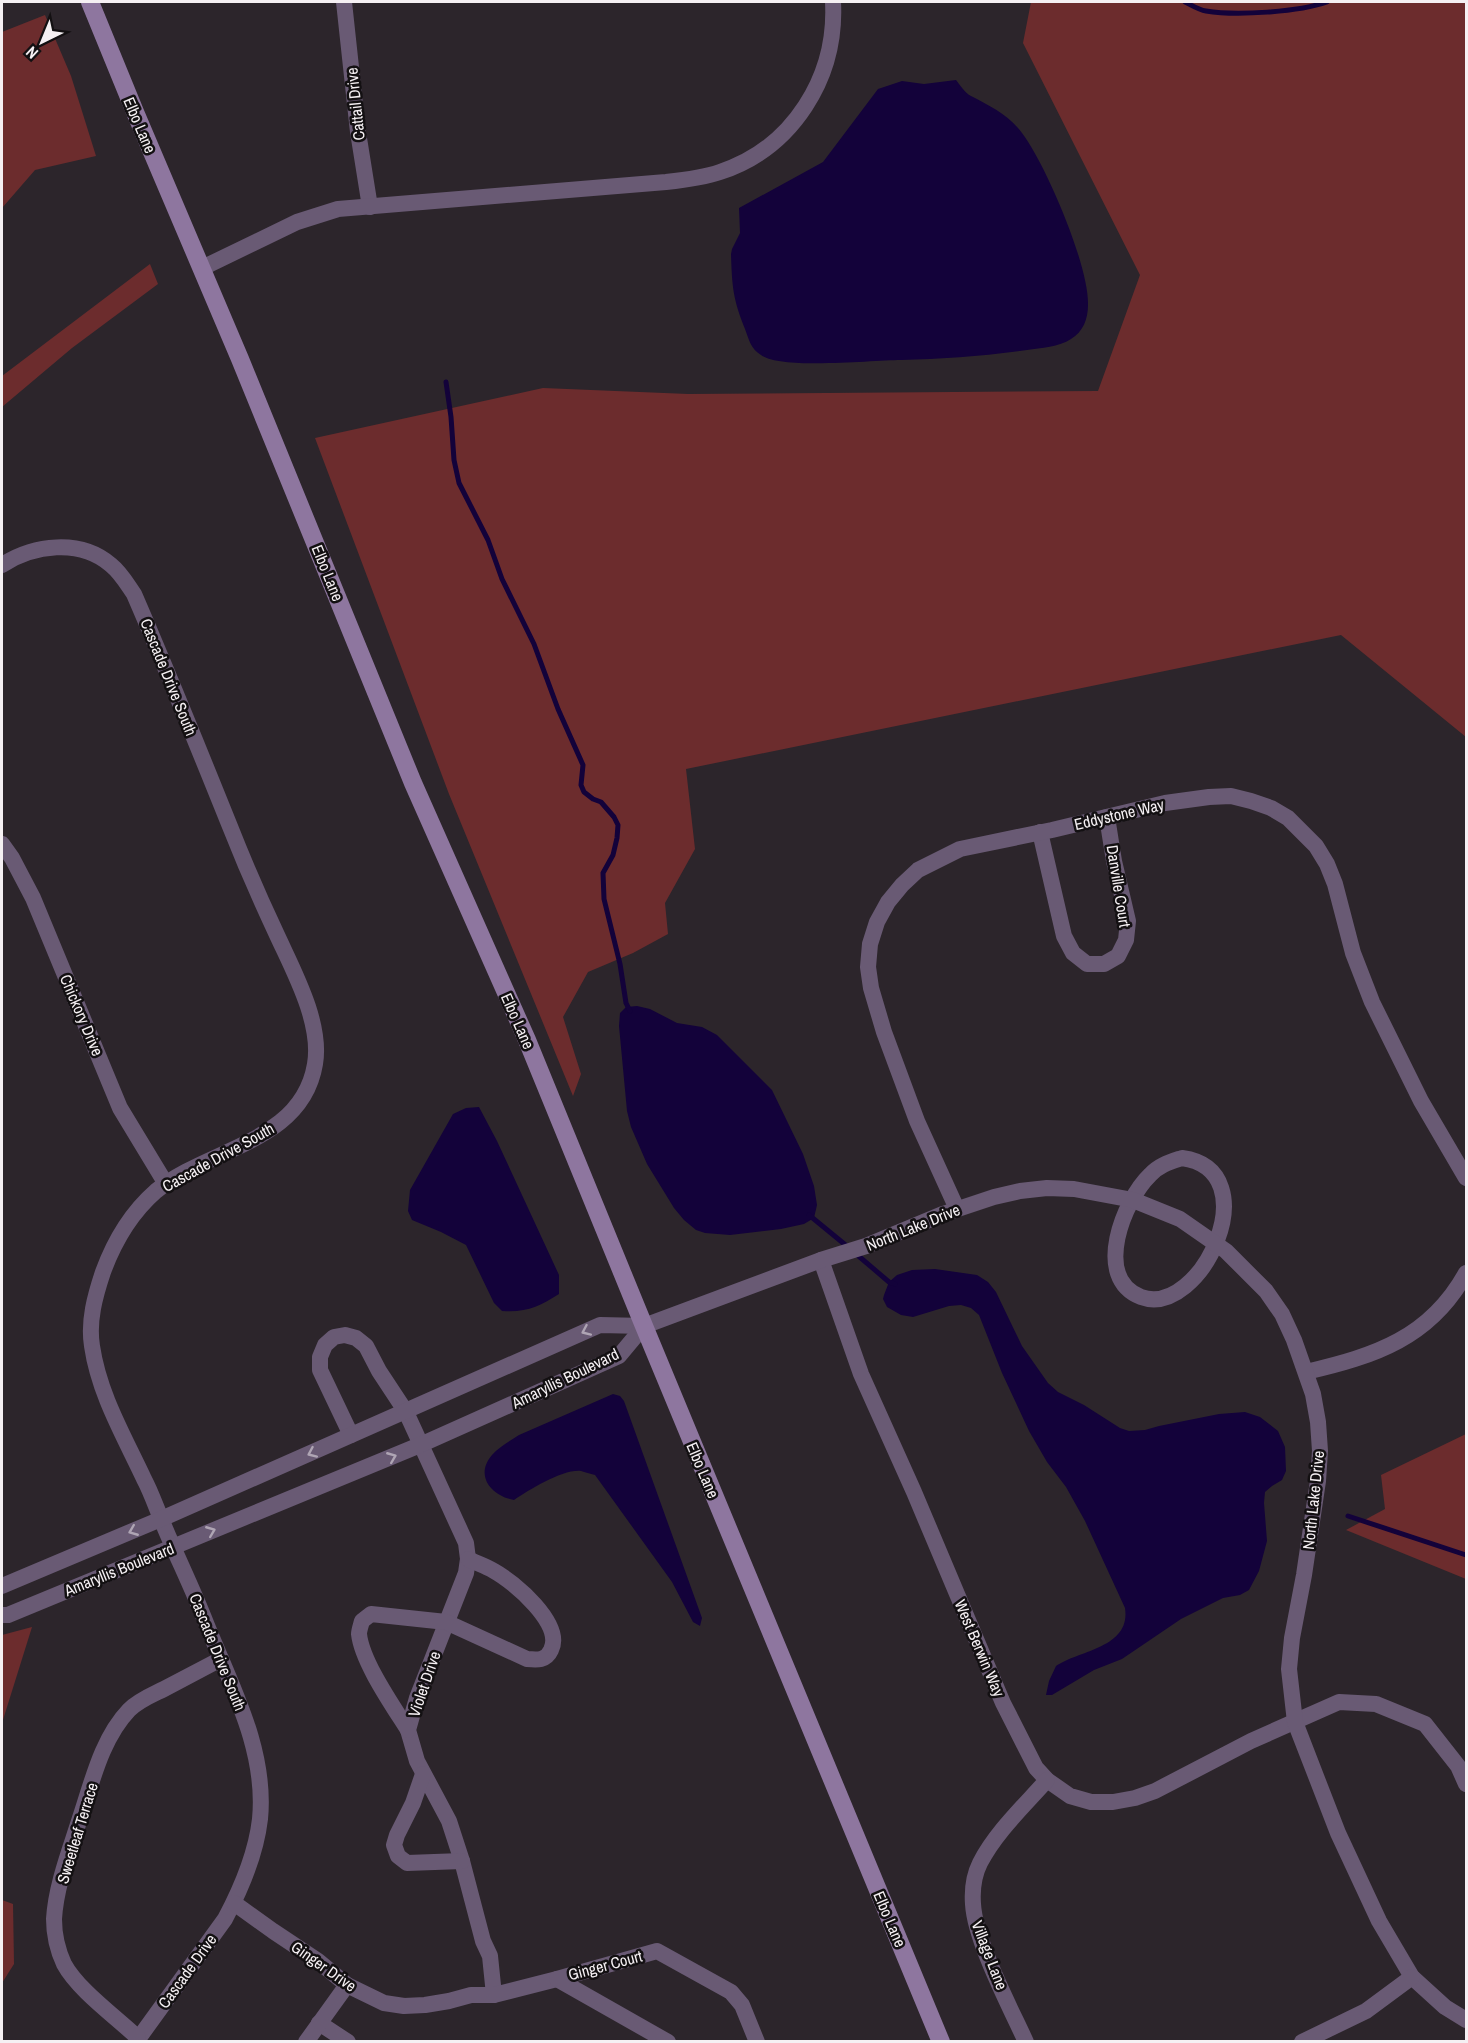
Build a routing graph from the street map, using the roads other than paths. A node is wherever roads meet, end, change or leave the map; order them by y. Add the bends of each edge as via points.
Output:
1 (90, 2) edge
2 (344, 2) edge
3 (833, 2) edge
4 (370, 207) junction
5 (202, 268) junction
6 (2, 565) edge
7 (1107, 817) junction
8 (1040, 832) junction
9 (2, 844) edge
10 (1467, 1178) edge
11 (166, 1184) junction
12 (1132, 1200) junction
13 (957, 1209) junction
14 (1215, 1242) junction
15 (821, 1260) junction
16 (1467, 1273) edge
17 (644, 1326) junction
18 (1306, 1372) junction
19 (406, 1412) junction
20 (351, 1435) junction
21 (420, 1445) junction
22 (161, 1519) junction
23 (173, 1546) junction
24 (468, 1560) junction
25 (2, 1586) edge
26 (2, 1615) edge
27 (446, 1622) junction
28 (221, 1659) junction
29 (1295, 1722) junction
30 (408, 1730) junction
31 (423, 1774) junction
32 (1047, 1780) junction
33 (1467, 1784) edge
34 (462, 1861) junction
35 (234, 1903) junction
36 (1412, 1977) junction
37 (557, 1979) junction
38 (347, 1985) junction
39 (494, 1995) junction
40 (1467, 2020) edge
41 (319, 2023) junction
42 (137, 2040) edge
43 (306, 2042) edge
44 (348, 2042) edge
45 (668, 2042) edge
46 (757, 2042) edge
47 (941, 2042) edge
48 (1026, 2042) edge
49 (1302, 2042) edge

1 - 5 street, Elbo Lane
2 - 4 street, Cattail Drive
3 - 4 street via 827,63 818,86 789,129 746,161 695,179
4 - 5 street via 338,209 297,222
5 - 17 street, Elbo Lane via 413,783 527,1040
6 - 11 street, Cascade Drive South via 30,551 72,548 110,564 134,594 311,1019 316,1063 299,1104 267,1132 190,1168
7 - 8 street, Eddystone Way
7 - 8 street, Danville Court via 1128,921 1126,940 1118,957 1104,964 1087,964 1073,953 1064,936
7 - 10 street, Eddystone Way via 1187,799 1231,796 1271,808 1288,818 1317,846 1327,864 1362,977 1395,1052
8 - 13 street, Eddystone Way via 960,849 918,870 888,902 870,944 868,967 877,1010 916,1121
9 - 11 street, Chickory Drive via 33,898 120,1108
11 - 22 street, Cascade Drive South via 141,1207 116,1243 100,1281 90,1322 94,1359 105,1394
12 - 13 street, North Lake Drive via 1047,1188 994,1197
12 - 14 street, North Lake Drive via 1180,1219
12 - 14 street via 1159,1167 1182,1158 1194,1160 1205,1166 1222,1186 1225,1213
12 - 14 street via 1116,1248 1118,1270 1134,1294 1161,1299 1174,1294 1196,1276
13 - 15 street, North Lake Drive
14 - 18 street, North Lake Drive via 1247,1270 1282,1314
15 - 17 street, North Lake Drive
15 - 32 street, West Berwin Way via 861,1374 1003,1703 1036,1768
16 - 18 street via 1444,1307 1411,1334 1341,1364
17 -> 19 street, Amaryllis Boulevard via 600,1325
17 - 21 street, Amaryllis Boulevard via 619,1356
17 - 47 street, Elbo Lane
18 - 29 street, North Lake Drive via 1313,1394 1320,1451 1289,1669
19 - 20 street, Amaryllis Boulevard
19 - 20 street via 366,1346 356,1338 334,1337 325,1345 320,1370
19 - 21 street
20 -> 22 street, Amaryllis Boulevard
23 -> 21 street, Amaryllis Boulevard
21 - 24 street via 466,1543
22 - 23 street, Cascade Drive South
22 -> 25 street, Amaryllis Boulevard
23 - 26 street, Amaryllis Boulevard
23 - 28 street, Cascade Drive South
24 - 27 street, Violet Drive
24 - 27 street via 494,1570 527,1596 552,1633 554,1644 549,1655 539,1660 528,1659
27 - 30 street, Violet Drive
27 - 30 street via 371,1614 362,1621 359,1633 375,1677
28 - 35 street, Cascade Drive South via 249,1732 260,1799 255,1844
28 - 42 street, Sweetleaf Terrace via 146,1698 118,1724 91,1786 56,1899 57,1943 74,1980
29 - 32 street, West Berwin Way via 1135,1798 1090,1802 1070,1796
29 - 33 street, West Berwin Way via 1338,1702 1376,1704 1425,1724
29 - 36 street, North Lake Drive via 1338,1833 1379,1922
30 - 31 street, Violet Drive
31 - 34 street, Violet Drive via 449,1821
31 - 34 street via 397,1835 394,1845 398,1856 407,1863
32 - 48 street, Village Lane via 989,1848 973,1885 973,1905 983,1943
34 - 39 street, Violet Drive via 490,1956
35 - 38 street, Ginger Drive
35 - 42 street, Cascade Drive
36 - 40 street, North Lake Drive via 1444,2007
36 - 49 street via 1366,2011
37 - 39 street, Ginger Court
37 - 45 street, Ginger Court
37 - 46 street, Ginger Court via 657,1952 731,1992 742,2005
38 - 39 street, Ginger Drive via 384,2003 404,2006
38 - 41 street
41 - 43 street
41 - 44 street

